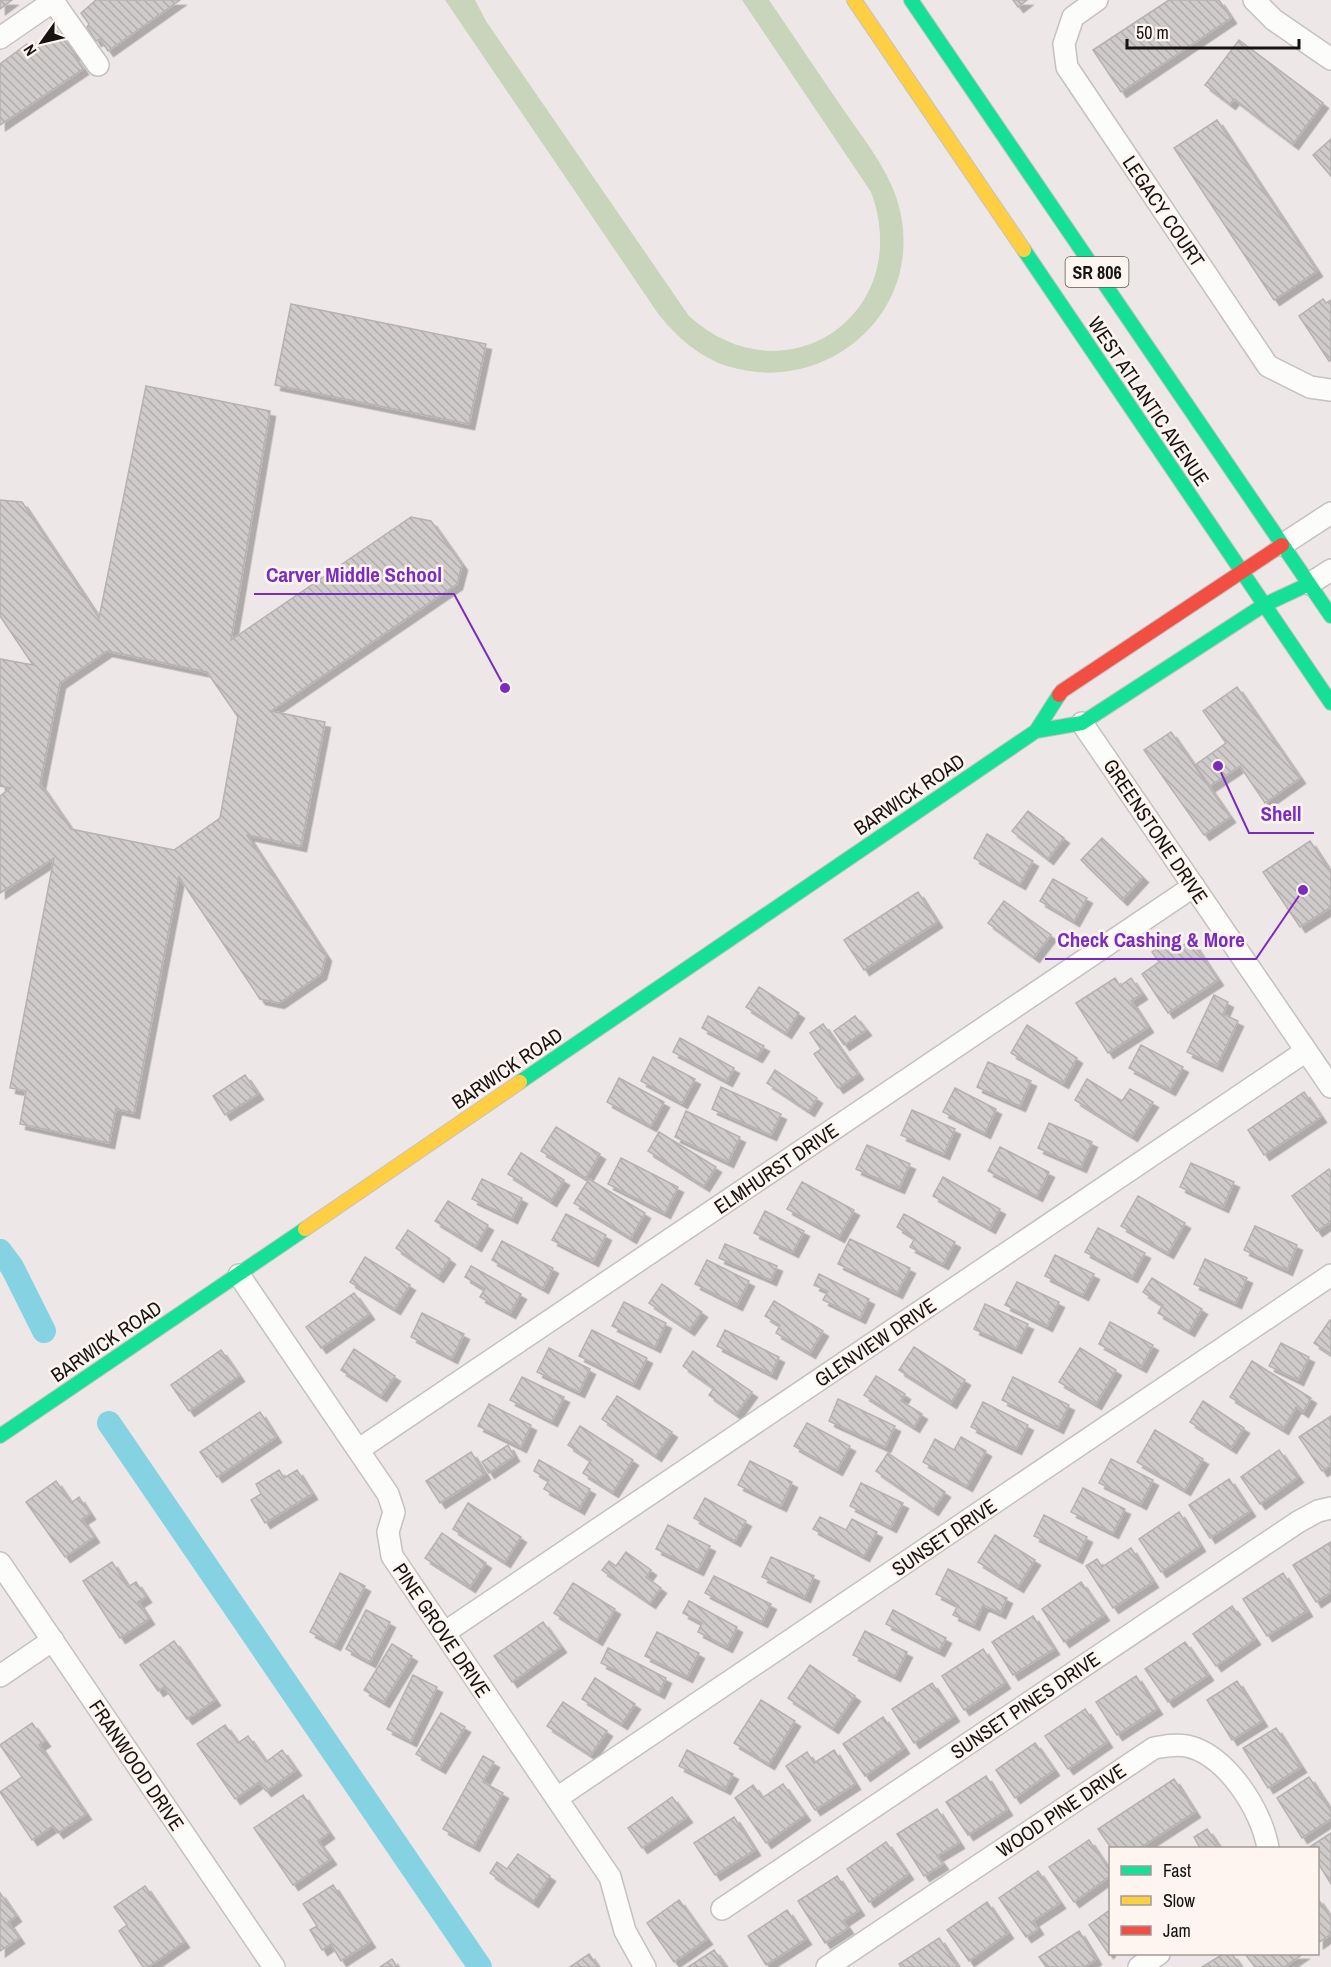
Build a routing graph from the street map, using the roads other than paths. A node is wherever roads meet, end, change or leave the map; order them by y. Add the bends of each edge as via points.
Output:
1 (854, 0) edge
2 (911, 0) edge
3 (1097, 0) edge
4 (1254, 0) edge
5 (54, 1) edge
6 (0, 38) edge
7 (1331, 59) edge
8 (98, 65) dead end
9 (1331, 390) edge
10 (1331, 513) edge
11 (1282, 545) junction
12 (1331, 570) edge
13 (1242, 573) junction
14 (1309, 584) junction
15 (1264, 605) junction
16 (1331, 616) edge
17 (1331, 704) edge
18 (1082, 723) junction
19 (1036, 730) junction
20 (1194, 886) junction
21 (1306, 1051) junction
22 (1331, 1087) edge
23 (239, 1275) junction
24 (1331, 1275) edge
25 (0, 1436) edge
26 (358, 1450) junction
27 (1331, 1508) edge
28 (0, 1563) edge
29 (444, 1633) junction
30 (53, 1640) junction
31 (0, 1676) edge
32 (556, 1798) junction
33 (1268, 1847) edge
34 (722, 1909) dead end
35 (1156, 1955) edge
36 (274, 1967) edge
37 (645, 1967) edge
38 (827, 1967) edge
39 (1139, 1967) edge

1 - 13 street, WEST ATLANTIC AVENUE / SR 806
2 - 11 street, WEST ATLANTIC AVENUE / SR 806
3 - 9 street, LEGACY COURT via 1073,17 1064,44 1066,67 1268,366 1310,387
4 - 7 street via 1274,20
5 - 6 street
5 - 8 street
10 - 11 street
11 - 13 street, BARWICK ROAD
11 - 14 street, WEST ATLANTIC AVENUE / SR 806
12 - 14 street
13 - 15 street, WEST ATLANTIC AVENUE / SR 806
13 - 19 street, BARWICK ROAD via 1062,691
14 - 15 street, BARWICK ROAD
14 - 16 street, WEST ATLANTIC AVENUE / SR 806
15 - 17 street, WEST ATLANTIC AVENUE / SR 806
15 - 18 street, BARWICK ROAD
18 - 19 street, BARWICK ROAD
18 - 20 street, GREENSTONE DRIVE
19 - 23 street, BARWICK ROAD
20 - 21 street, GREENSTONE DRIVE
20 - 26 street, ELMHURST DRIVE
21 - 22 street, GREENSTONE DRIVE
21 - 29 street, GLENVIEW DRIVE
23 - 25 street, BARWICK ROAD
23 - 26 street, PINE GROVE DRIVE
24 - 32 street, SUNSET DRIVE
26 - 29 street, PINE GROVE DRIVE via 388,1494 394,1512 388,1532 392,1556
27 - 34 street, SUNSET PINES DRIVE via 1298,1522
28 - 30 street, FRANWOOD DRIVE
29 - 32 street, PINE GROVE DRIVE
30 - 31 street
30 - 36 street, FRANWOOD DRIVE
32 - 37 street via 610,1877 625,1931
33 - 38 street, WOOD PINE DRIVE via 1256,1811 1238,1783 1215,1759 1186,1746 1154,1748
35 - 39 street

